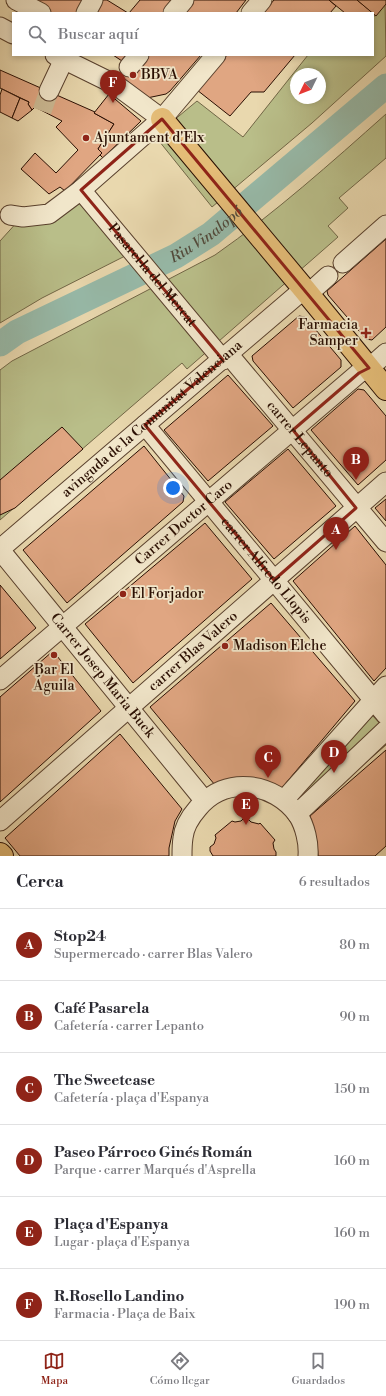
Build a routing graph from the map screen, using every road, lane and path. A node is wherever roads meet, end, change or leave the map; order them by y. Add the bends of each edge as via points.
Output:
1 (16, 0) edge
2 (93, 0) edge
3 (184, 0) edge
4 (39, 12) edge
5 (87, 12) edge
6 (174, 12) edge
7 (0, 28) edge
8 (12, 34) edge
9 (215, 56) edge
10 (62, 57) edge
11 (50, 91) tunnel mouth
12 (162, 119) junction
13 (81, 190) junction
14 (3, 216) edge
15 (386, 225) edge
16 (348, 258) dead end
17 (328, 276) dead end
18 (306, 292) junction
19 (386, 353) edge
20 (226, 357) junction
21 (369, 368) junction
22 (386, 389) edge
23 (145, 425) junction
24 (293, 430) junction
25 (386, 482) edge
26 (208, 501) junction
27 (356, 508) junction
28 (386, 542) edge
29 (0, 550) edge
30 (274, 580) junction
31 (62, 627) junction
32 (0, 680) edge
33 (386, 686) edge
34 (374, 700) junction
35 (129, 707) junction
36 (386, 715) edge
37 (386, 730) edge
38 (204, 800) junction
39 (284, 800) junction
40 (297, 814) junction
41 (0, 821) edge
42 (182, 856) edge
43 (308, 856) edge

1 - 4 street
2 - 5 street
3 - 6 street
7 - 8 street
9 - 12 street
10 - 11 street
10 - 12 street via 116,85
12 - 13 street
12 - 18 main road
13 - 14 street via 49,214
13 - 20 street, Pasarel·la del Mercat
15 - 16 street
17 - 18 street, avinguda de la Comunitat Valenciana
18 - 20 street, avinguda de la Comunitat Valenciana
18 - 21 main road
19 - 21 street, Carrer Doctor Caro
20 - 23 street, avinguda de la Comunitat Valenciana
20 - 24 street, carrer Lepanto
21 - 22 main road
21 - 24 street, Carrer Doctor Caro via 359,373
23 - 26 street, carrer Alfredo Llopis
23 - 29 street, avinguda de la Comunitat Valenciana
24 - 26 street, Carrer Doctor Caro
24 - 27 street, carrer Lepanto
25 - 27 street, carrer Blas Valero
26 - 30 street, carrer Alfredo Llopis
26 - 31 street, Carrer Doctor Caro
27 - 28 street, carrer Lepanto
27 - 30 street, carrer Blas Valero
29 - 31 street, Carrer Josep Maria Buck
30 - 34 street, carrer Alfredo Llopis
30 - 35 street, carrer Blas Valero
31 - 32 street, Carrer Doctor Caro
31 - 35 street, Carrer Josep Maria Buck
33 - 34 street
34 - 36 street, carrer Alfredo Llopis
34 - 39 street
35 - 38 street, Carrer Josep Maria Buck
35 - 41 street, carrer Blas Valero
37 - 40 street
38 - 39 street via 220,790 241,786 261,788
38 - 42 street via 190,817 183,837
39 - 40 street
40 - 43 street via 307,840

